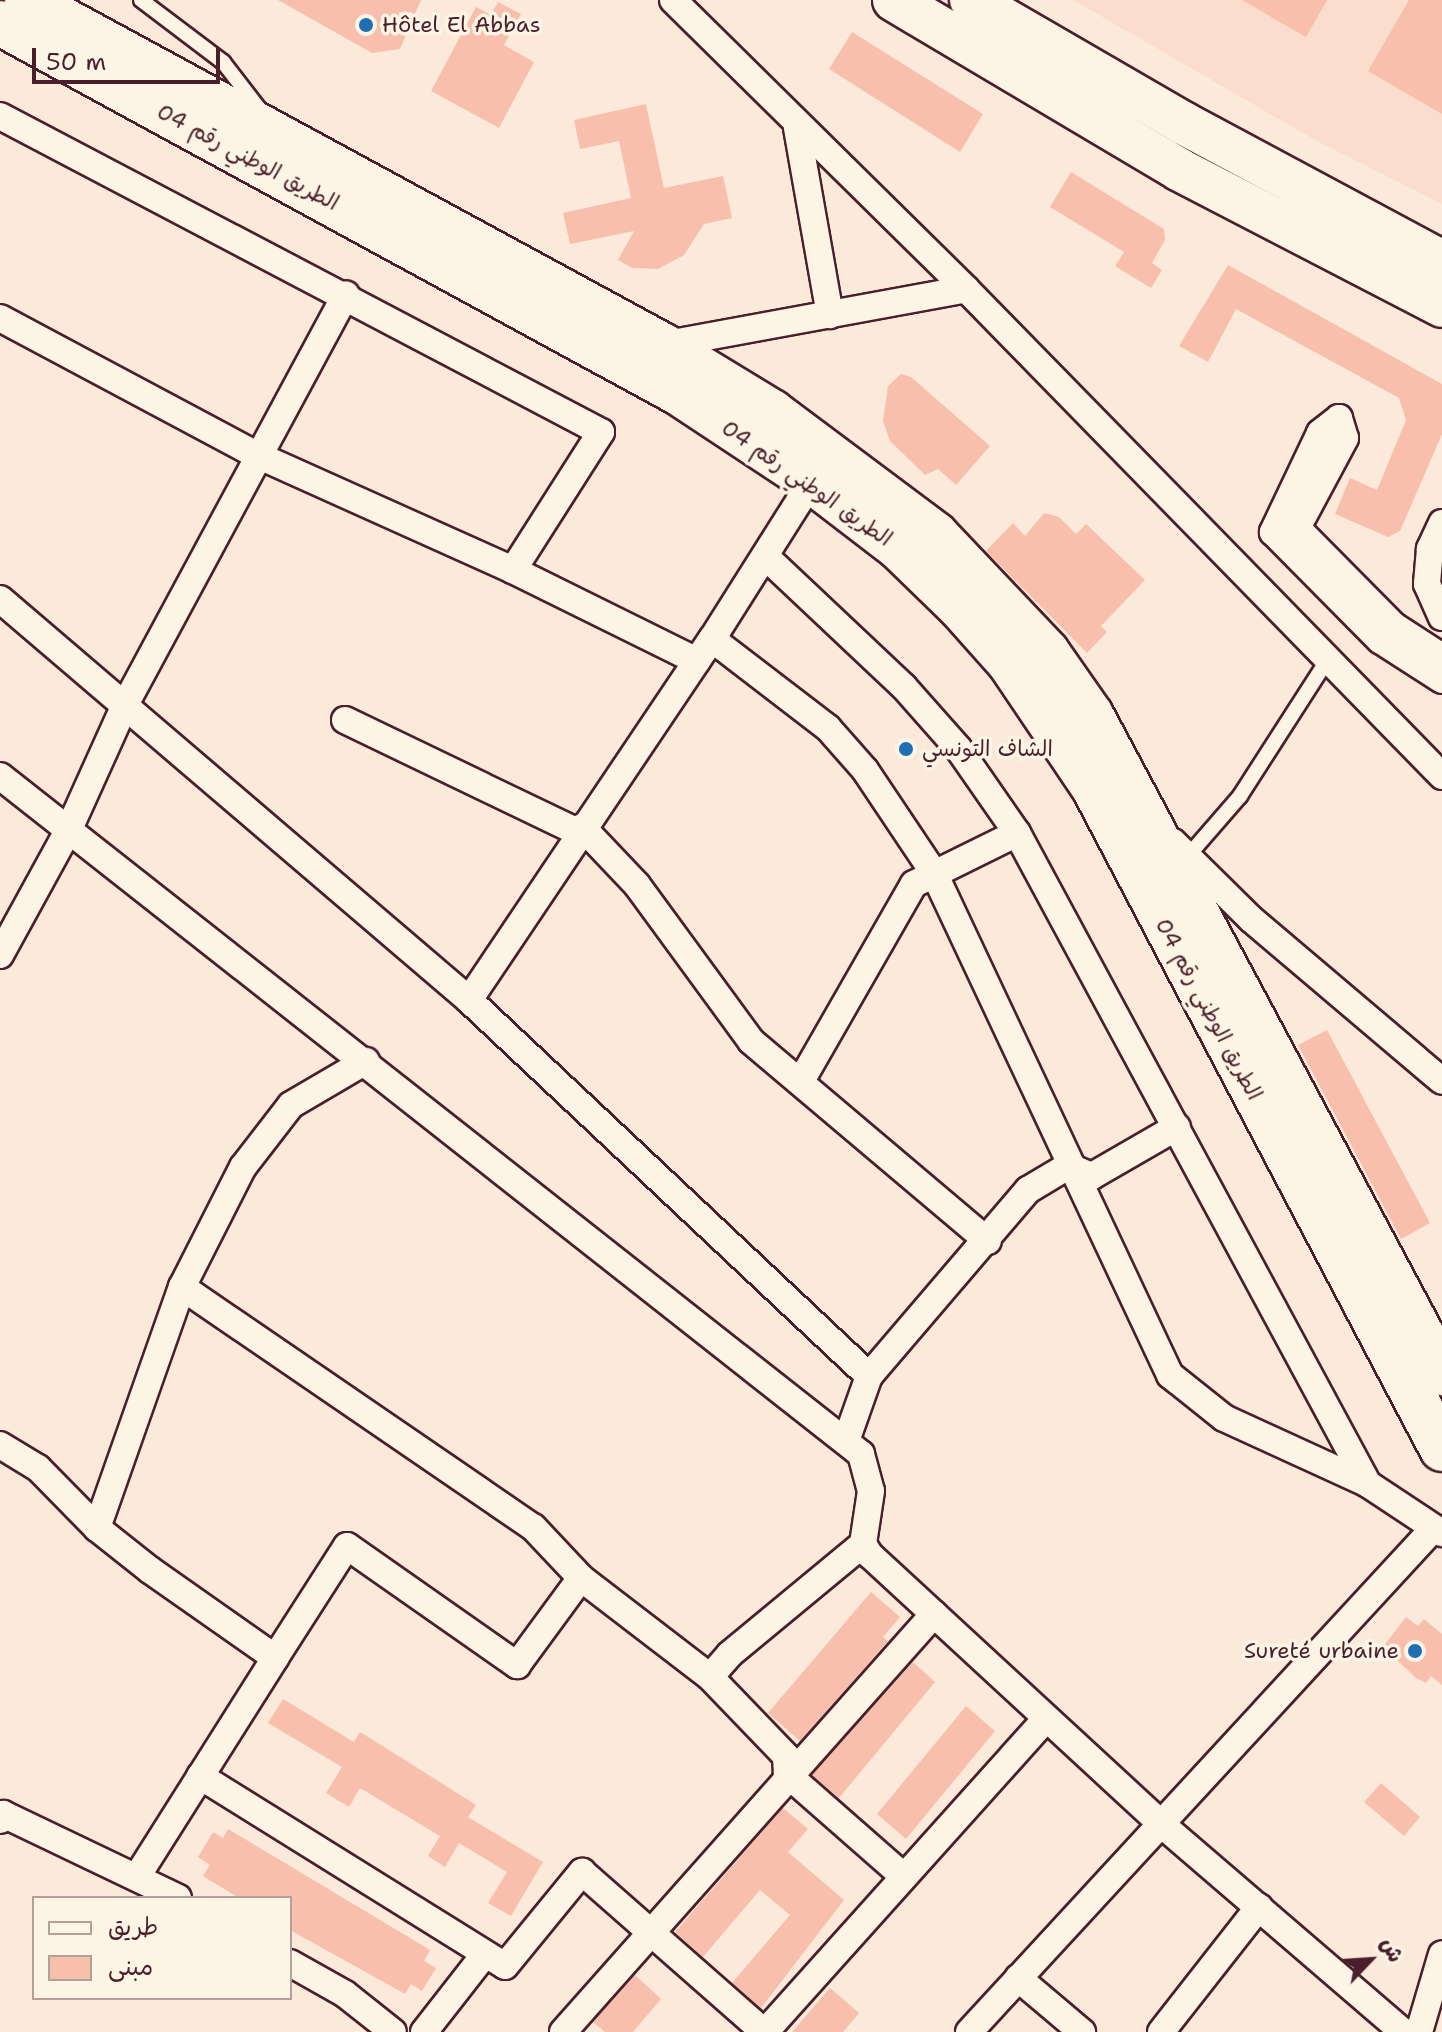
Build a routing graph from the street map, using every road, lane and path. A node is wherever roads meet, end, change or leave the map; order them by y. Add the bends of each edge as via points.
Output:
1 (27, 0) edge
2 (141, 0) edge
3 (673, 0) edge
4 (894, 0) edge
5 (971, 0) edge
6 (0, 23) edge
7 (0, 116) edge
8 (797, 128) junction
9 (280, 136) junction
10 (1442, 262) edge
11 (966, 289) junction
12 (346, 295) junction
13 (1442, 306) edge
14 (830, 315) junction
15 (0, 318) edge
16 (662, 345) junction
17 (257, 455) junction
18 (812, 481) junction
19 (1442, 523) edge
20 (765, 556) junction
21 (513, 570) junction
22 (0, 599) edge
23 (1442, 617) edge
24 (712, 639) junction
25 (1442, 657) edge
26 (1328, 659) junction
27 (697, 661) junction
28 (1442, 680) edge
29 (126, 703) junction
30 (345, 720) dead end
31 (0, 776) edge
32 (1442, 776) edge
33 (1153, 824) junction
34 (69, 829) junction
35 (580, 830) junction
36 (1017, 833) junction
37 (1187, 857) junction
38 (934, 873) junction
39 (0, 955) edge
40 (469, 1000) junction
41 (366, 1061) junction
42 (801, 1081) junction
43 (1442, 1081) edge
44 (1177, 1127) junction
45 (1068, 1166) junction
46 (988, 1241) junction
47 (182, 1287) junction
48 (1442, 1373) edge
49 (869, 1376) junction
50 (846, 1441) junction
51 (0, 1445) edge
52 (1442, 1449) edge
53 (1368, 1484) junction
54 (97, 1528) junction
55 (1438, 1531) edge
56 (863, 1544) junction
57 (581, 1578) junction
58 (934, 1614) junction
59 (275, 1658) junction
60 (710, 1677) junction
61 (1046, 1719) junction
62 (787, 1774) junction
63 (200, 1776) junction
64 (0, 1820) edge
65 (1159, 1822) junction
66 (138, 1875) junction
67 (902, 1875) junction
68 (175, 1896) edge
69 (1259, 1907) junction
70 (651, 1935) junction
71 (485, 1954) junction
72 (1442, 1954) edge
73 (292, 1964) edge
74 (1018, 1978) junction
75 (393, 2032) edge
76 (424, 2032) edge
77 (563, 2032) edge
78 (764, 2032) edge
79 (969, 2032) edge
80 (1082, 2032) edge
81 (1161, 2032) edge
82 (1403, 2032) edge
83 (1419, 2032) edge

1 - 9 highway, الطريق الوطني رقم 04
2 - 9 lane via 223,62
3 - 8 street
4 - 13 main road via 1180,170
5 - 10 main road via 1183,123
6 - 18 highway, الطريق الوطني رقم 04 via 679,393
7 - 12 street
8 - 11 street
8 - 14 street
9 - 16 highway, الطريق الوطني رقم 04
11 - 14 street
11 - 26 street
12 - 17 street
12 - 21 street via 601,432
14 - 16 street
15 - 17 street
16 - 33 highway, الطريق الوطني رقم 04 via 772,412 935,534 1047,652 1091,715
17 - 21 street
17 - 29 street
18 - 20 street
18 - 52 highway, الطريق الوطني رقم 04 via 898,547 960,607 1051,721 1094,788
19 - 23 street via 1430,549 1427,584
20 - 24 street
20 - 36 street via 904,687 958,748
21 - 27 street
22 - 29 street
24 - 27 street
24 - 38 street via 828,728 865,770
25 - 28 street via 1394,626 1297,528 1345,438 1339,418 1320,433 1273,532 1380,640
26 - 32 street
26 - 37 lane via 1240,796
27 - 35 street
29 - 34 street
29 - 40 street
30 - 35 street
31 - 34 street
33 - 37 street
33 - 48 highway, الطريق الوطني رقم 04
34 - 39 street
34 - 41 street
35 - 40 street
35 - 42 street via 637,885 751,1041
36 - 38 street
36 - 44 street
37 - 43 street via 1251,919
38 - 42 street via 914,884
38 - 45 street
40 - 49 street
41 - 47 street via 291,1105 243,1167
41 - 50 street
42 - 46 street
44 - 45 street via 1092,1176
44 - 53 street
45 - 46 street via 1028,1190
45 - 53 street via 1170,1375 1224,1418
46 - 49 street
47 - 54 street
47 - 57 street via 533,1527
49 - 50 street
50 - 56 street via 869,1470
51 - 54 street via 38,1468
53 - 55 street
54 - 59 street
55 - 65 street
56 - 58 street
56 - 60 street via 730,1654
57 - 59 street via 517,1665 347,1546
57 - 60 street
58 - 61 street
58 - 62 street
59 - 63 street
60 - 62 street via 786,1756
61 - 65 street
61 - 67 street
62 - 67 street
62 - 70 street
63 - 66 street
63 - 71 street
64 - 66 street via 3,1814
65 - 69 street
65 - 74 street
66 - 68 street
67 - 78 street
69 - 81 street
69 - 82 street
70 - 71 street via 582,1872 505,1966
70 - 77 street
70 - 78 street
71 - 76 street
72 - 83 street
73 - 75 street via 345,1994
74 - 79 street
74 - 80 street

